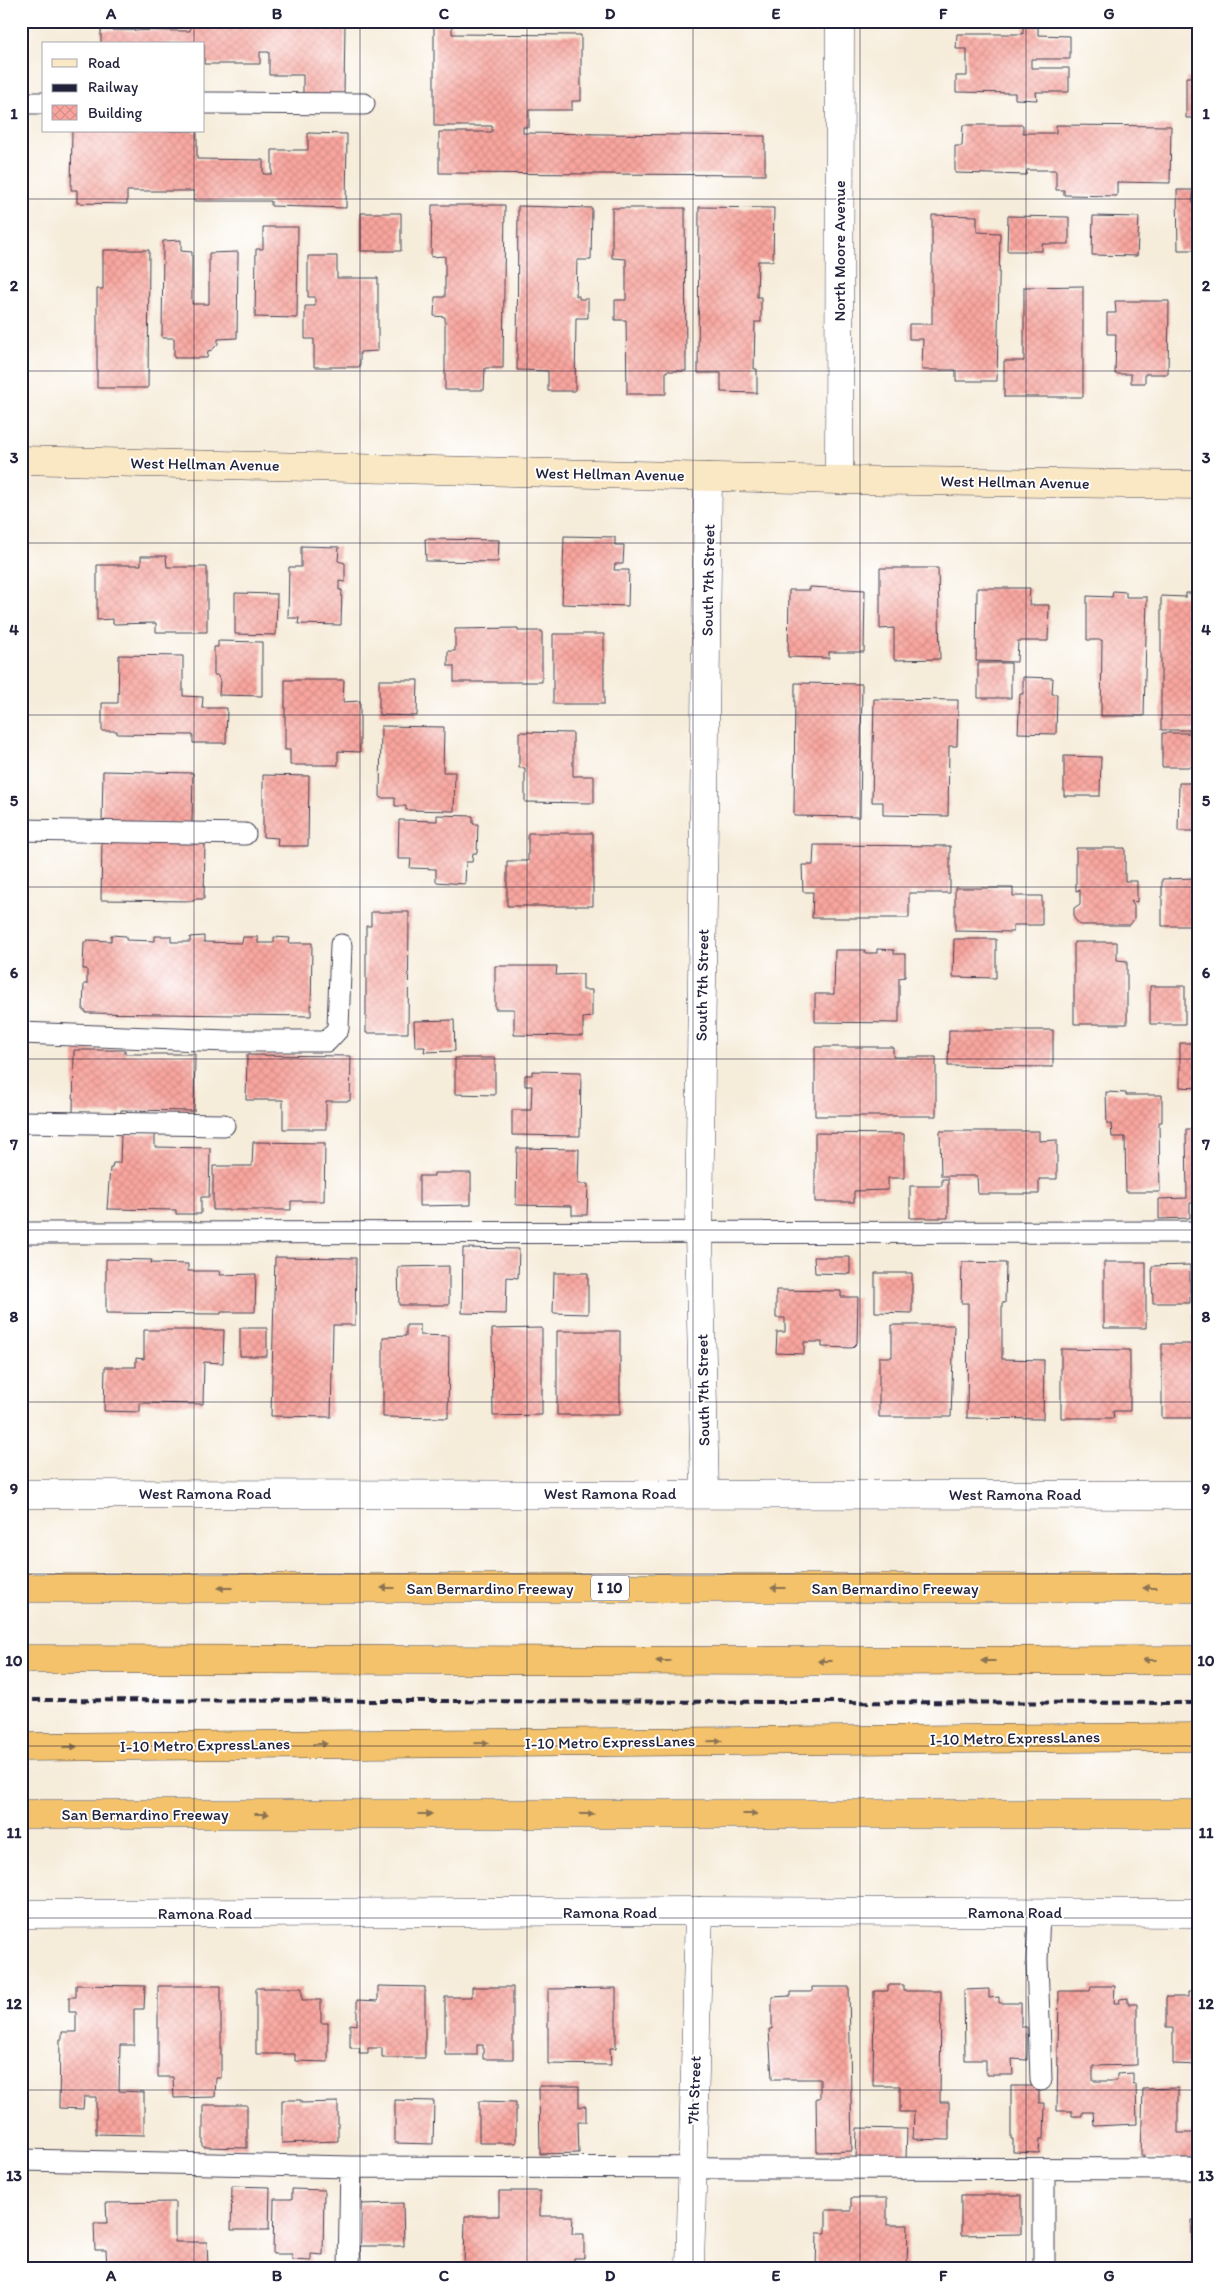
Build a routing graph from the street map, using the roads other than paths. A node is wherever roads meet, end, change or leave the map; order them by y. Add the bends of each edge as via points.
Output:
1 (840, 21) edge
2 (21, 102) edge
3 (42, 103) edge
4 (205, 103) edge
5 (364, 104) dead end
6 (21, 460) edge
7 (708, 477) junction
8 (839, 480) junction
9 (1199, 485) edge
10 (21, 830) edge
11 (245, 834) dead end
12 (341, 946) dead end
13 (21, 1033) edge
14 (21, 1122) edge
15 (224, 1125) dead end
16 (1199, 1232) edge
17 (21, 1233) edge
18 (699, 1233) junction
19 (705, 1493) junction
20 (21, 1494) edge
21 (1199, 1495) edge
22 (21, 1588) edge
23 (1199, 1588) edge
24 (21, 1660) edge
25 (1199, 1660) edge
26 (1199, 1737) edge
27 (21, 1747) edge
28 (21, 1814) edge
29 (1199, 1814) edge
30 (699, 1912) junction
31 (1038, 1912) junction
32 (1199, 1912) edge
33 (21, 1914) edge
34 (1041, 2080) dead end
35 (21, 2160) edge
36 (351, 2167) junction
37 (691, 2169) junction
38 (1199, 2169) edge
39 (1044, 2170) junction
40 (349, 2268) edge
41 (690, 2268) edge
42 (1044, 2268) edge

1 - 8 street, North Moore Avenue
2 - 3 lane
4 - 5 lane
6 - 7 street, West Hellman Avenue
7 - 8 street, West Hellman Avenue
7 - 18 street, South 7th Street
8 - 9 street, West Hellman Avenue
10 - 11 lane
12 - 13 lane via 338,1029 327,1041
14 - 15 lane
16 - 18 lane
17 - 18 lane
18 - 19 street, South 7th Street
19 - 20 street, West Ramona Road
19 - 21 street, West Ramona Road
23 -> 22 highway, San Bernardino Freeway / I 10
25 -> 24 highway
27 -> 26 highway, I-10 Metro ExpressLanes
28 -> 29 highway, San Bernardino Freeway
30 - 31 street, Ramona Road
30 - 33 street, Ramona Road
30 - 37 street, 7th Street
31 - 32 street, Ramona Road
31 - 34 lane
35 - 36 lane
36 - 37 lane
36 - 40 lane
37 - 39 lane
37 - 41 street, 7th Street
38 - 39 lane
39 - 42 lane

